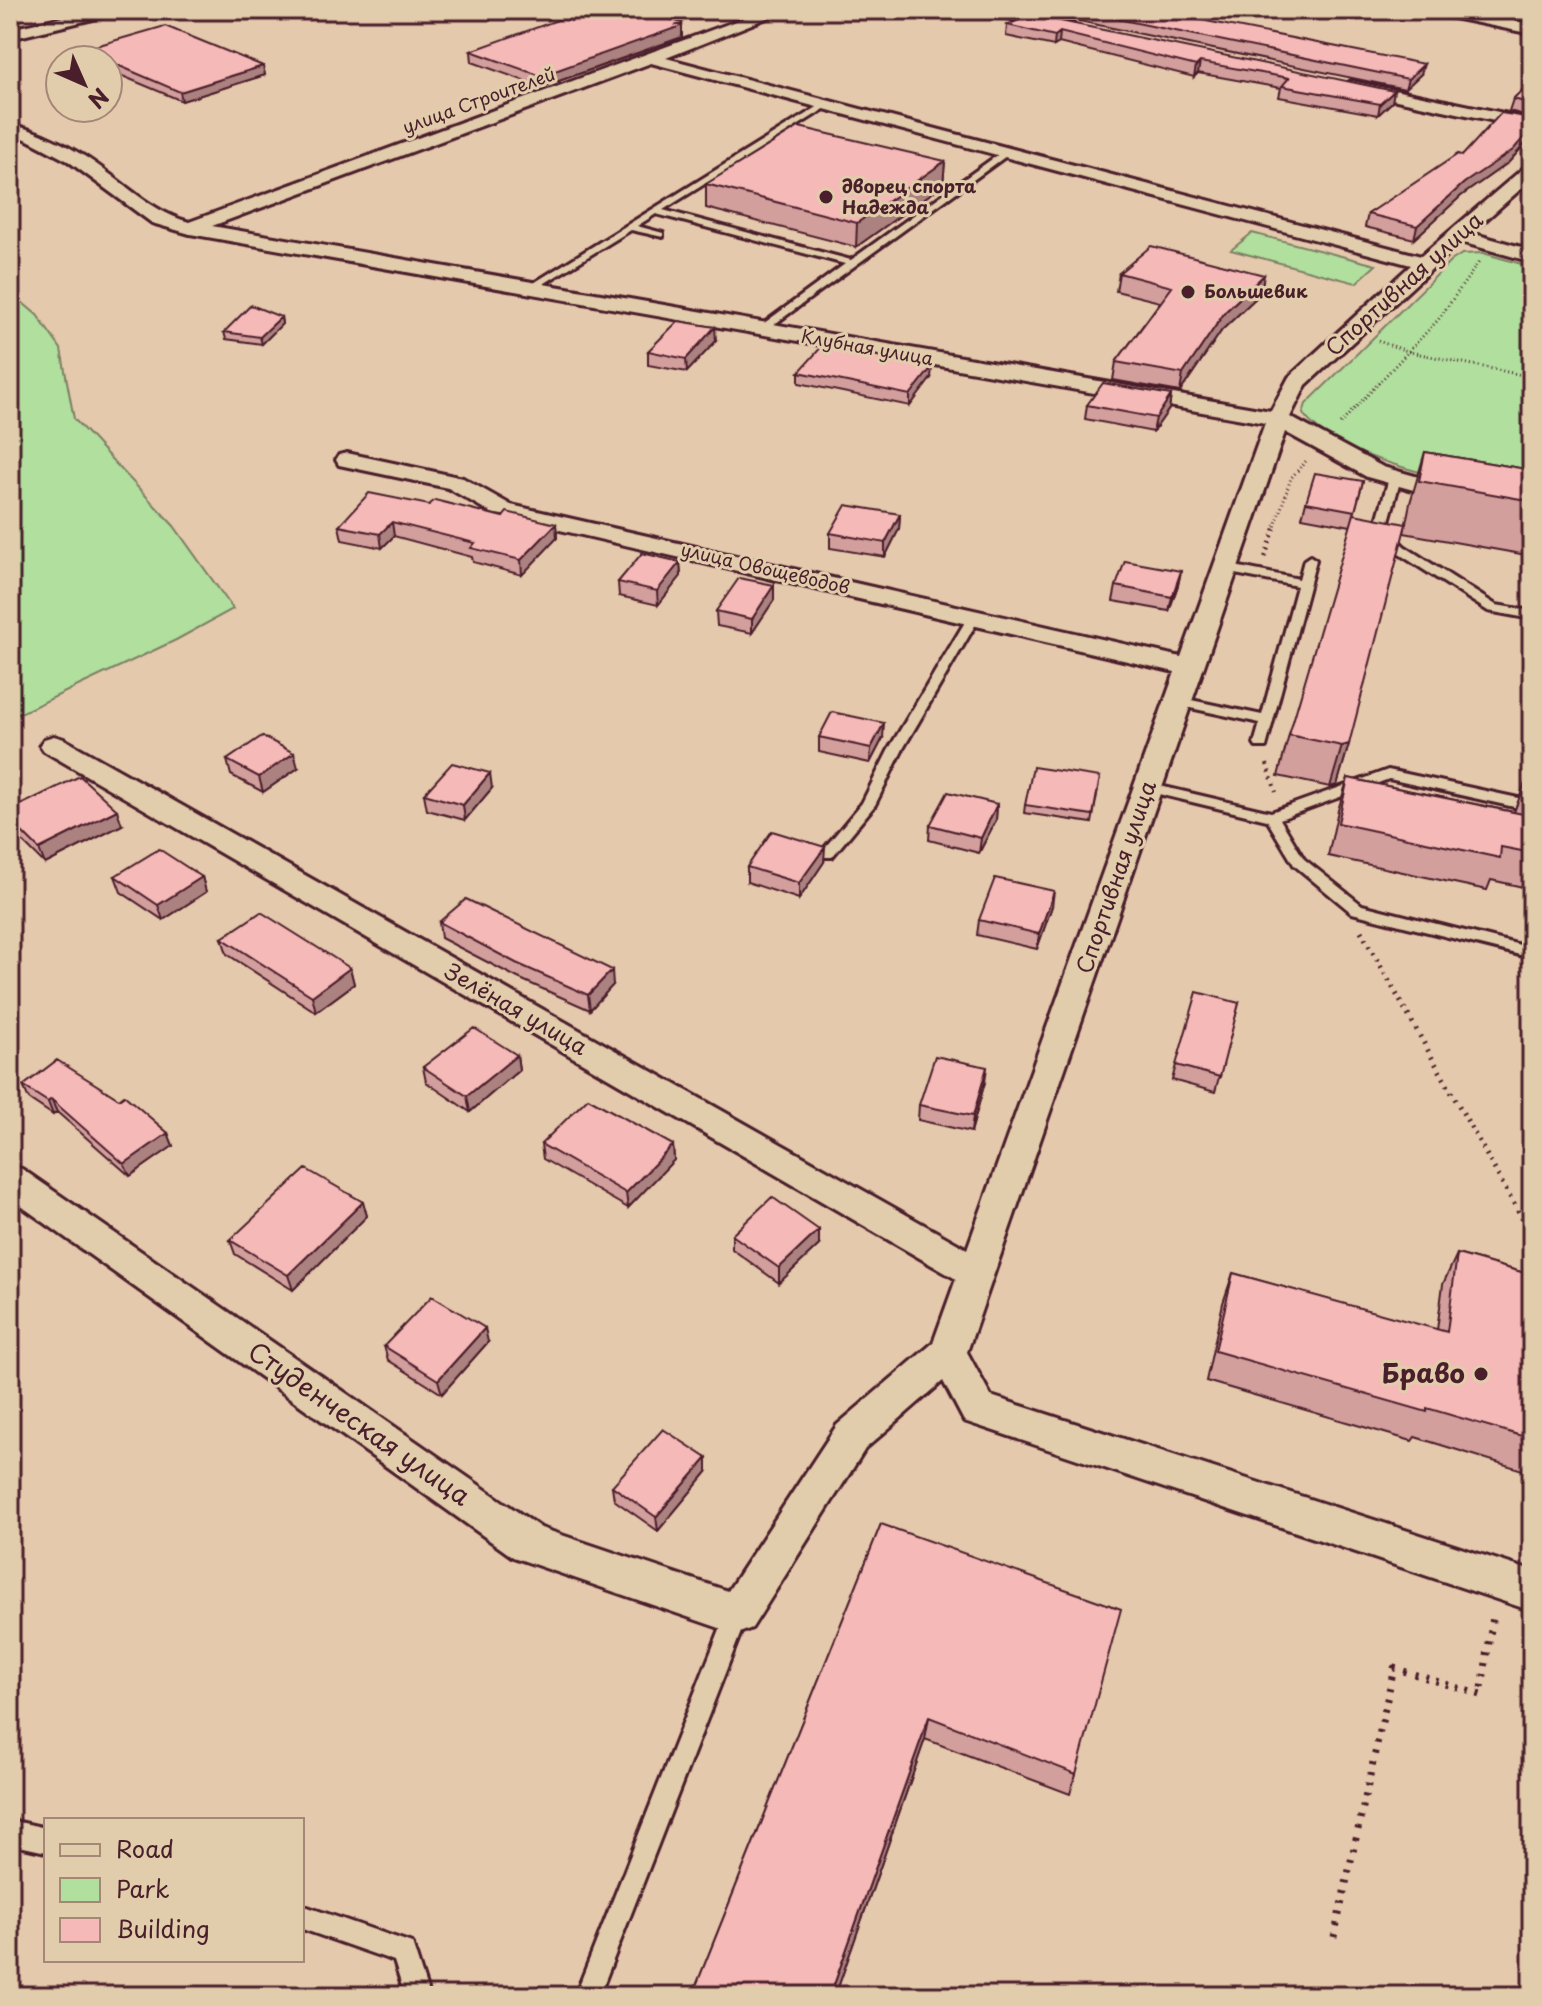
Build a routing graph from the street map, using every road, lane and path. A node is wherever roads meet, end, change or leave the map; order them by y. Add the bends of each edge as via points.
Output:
1 (113, 10) edge
2 (780, 10) edge
3 (989, 10) edge
4 (1434, 10) edge
5 (1082, 29) edge
6 (1532, 29) edge
7 (10, 34) edge
8 (653, 59) junction
9 (1330, 81) edge
10 (830, 103) junction
11 (1532, 124) edge
12 (10, 129) edge
13 (777, 136) junction
14 (791, 140) edge
15 (1009, 151) junction
16 (1532, 170) edge
17 (952, 178) dead end
18 (967, 182) junction
19 (655, 211) junction
20 (629, 227) junction
21 (190, 228) junction
22 (660, 235) dead end
23 (1458, 235) junction
24 (1489, 244) junction
25 (1532, 256) edge
26 (853, 263) junction
27 (1425, 263) junction
28 (529, 289) junction
29 (787, 293) dead end
30 (805, 298) junction
31 (1532, 319) edge
32 (761, 329) junction
33 (1387, 332) dead end
34 (1532, 340) edge
35 (1410, 352) junction
36 (1532, 377) edge
37 (1278, 419) junction
38 (1321, 443) junction
39 (347, 460) dead end
40 (1395, 478) junction
41 (1532, 505) edge
42 (1310, 560) dead end
43 (1225, 568) junction
44 (1259, 575) junction
45 (1303, 583) junction
46 (1532, 615) edge
47 (974, 617) junction
48 (1188, 667) junction
49 (1177, 701) junction
50 (1267, 720) junction
51 (1261, 744) joint
52 (54, 745) dead end
53 (1147, 787) junction
54 (1532, 806) edge
55 (1278, 815) junction
56 (827, 854) edge
57 (1360, 930) dead end
58 (1532, 953) edge
59 (12, 1185) edge
60 (1532, 1236) edge
61 (977, 1273) junction
62 (948, 1353) junction
63 (1515, 1586) edge
64 (737, 1614) junction
65 (10, 1832) edge
66 (44, 1840) edge
67 (304, 1918) edge
68 (1334, 1937) dead end
69 (417, 1996) edge
70 (587, 1996) edge

1 - 7 street
2 - 8 street, улица Строителей
3 - 5 street
4 - 6 street
8 - 10 street
8 - 21 street, улица Строителей
9 - 11 street
10 - 13 lane
10 - 15 street
12 - 21 street, Клубная улица via 74,157 159,219
13 - 14 lane
13 - 19 lane
15 - 18 lane
15 - 27 street
16 - 23 street, Спортивная улица
17 - 18 lane
18 - 26 lane
19 - 20 lane
19 - 26 lane
20 - 22 lane
20 - 28 lane
21 - 28 street, Клубная улица
23 - 24 street
23 - 27 street, Спортивная улица
24 - 25 street
24 - 35 path via 1468,281
26 - 30 lane
27 - 37 street, Спортивная улица via 1297,382
28 - 32 street, Клубная улица
29 - 30 lane
30 - 32 lane
31 - 34 path
32 - 37 street, Клубная улица
33 - 35 path via 1377,342
35 - 36 path
35 - 38 path
37 - 38 street, Клубная улица
37 - 43 street, Спортивная улица
38 - 40 street, Клубная улица
38 - 44 path via 1291,478
39 - 47 street, улица Овощеводов via 455,483 503,510
40 - 41 street, Клубная улица
40 - 46 lane via 1381,528 1400,549 1492,608
42 - 45 lane
43 - 44 lane
43 - 48 street, Спортивная улица
44 - 45 lane
45 - 50 lane
47 - 48 street, улица Овощеводов
47 - 56 lane via 868,805
48 - 49 street, Спортивная улица
49 - 50 lane
49 - 53 street, Спортивная улица
50 - 51 lane
51 - 55 path
52 - 61 street, Зелёная улица
53 - 55 lane
53 - 61 street, Спортивная улица
54 - 55 lane via 1388,774
55 - 58 lane via 1299,862 1357,909
57 - 60 path
59 - 64 street, Студенческая улица via 528,1543
61 - 62 street, Спортивная улица
62 - 63 street via 978,1409
62 - 64 street, Спортивная улица via 851,1437
63 - 68 path via 1481,1695 1394,1668
64 - 70 lane
65 - 66 lane
67 - 69 lane via 403,1952

